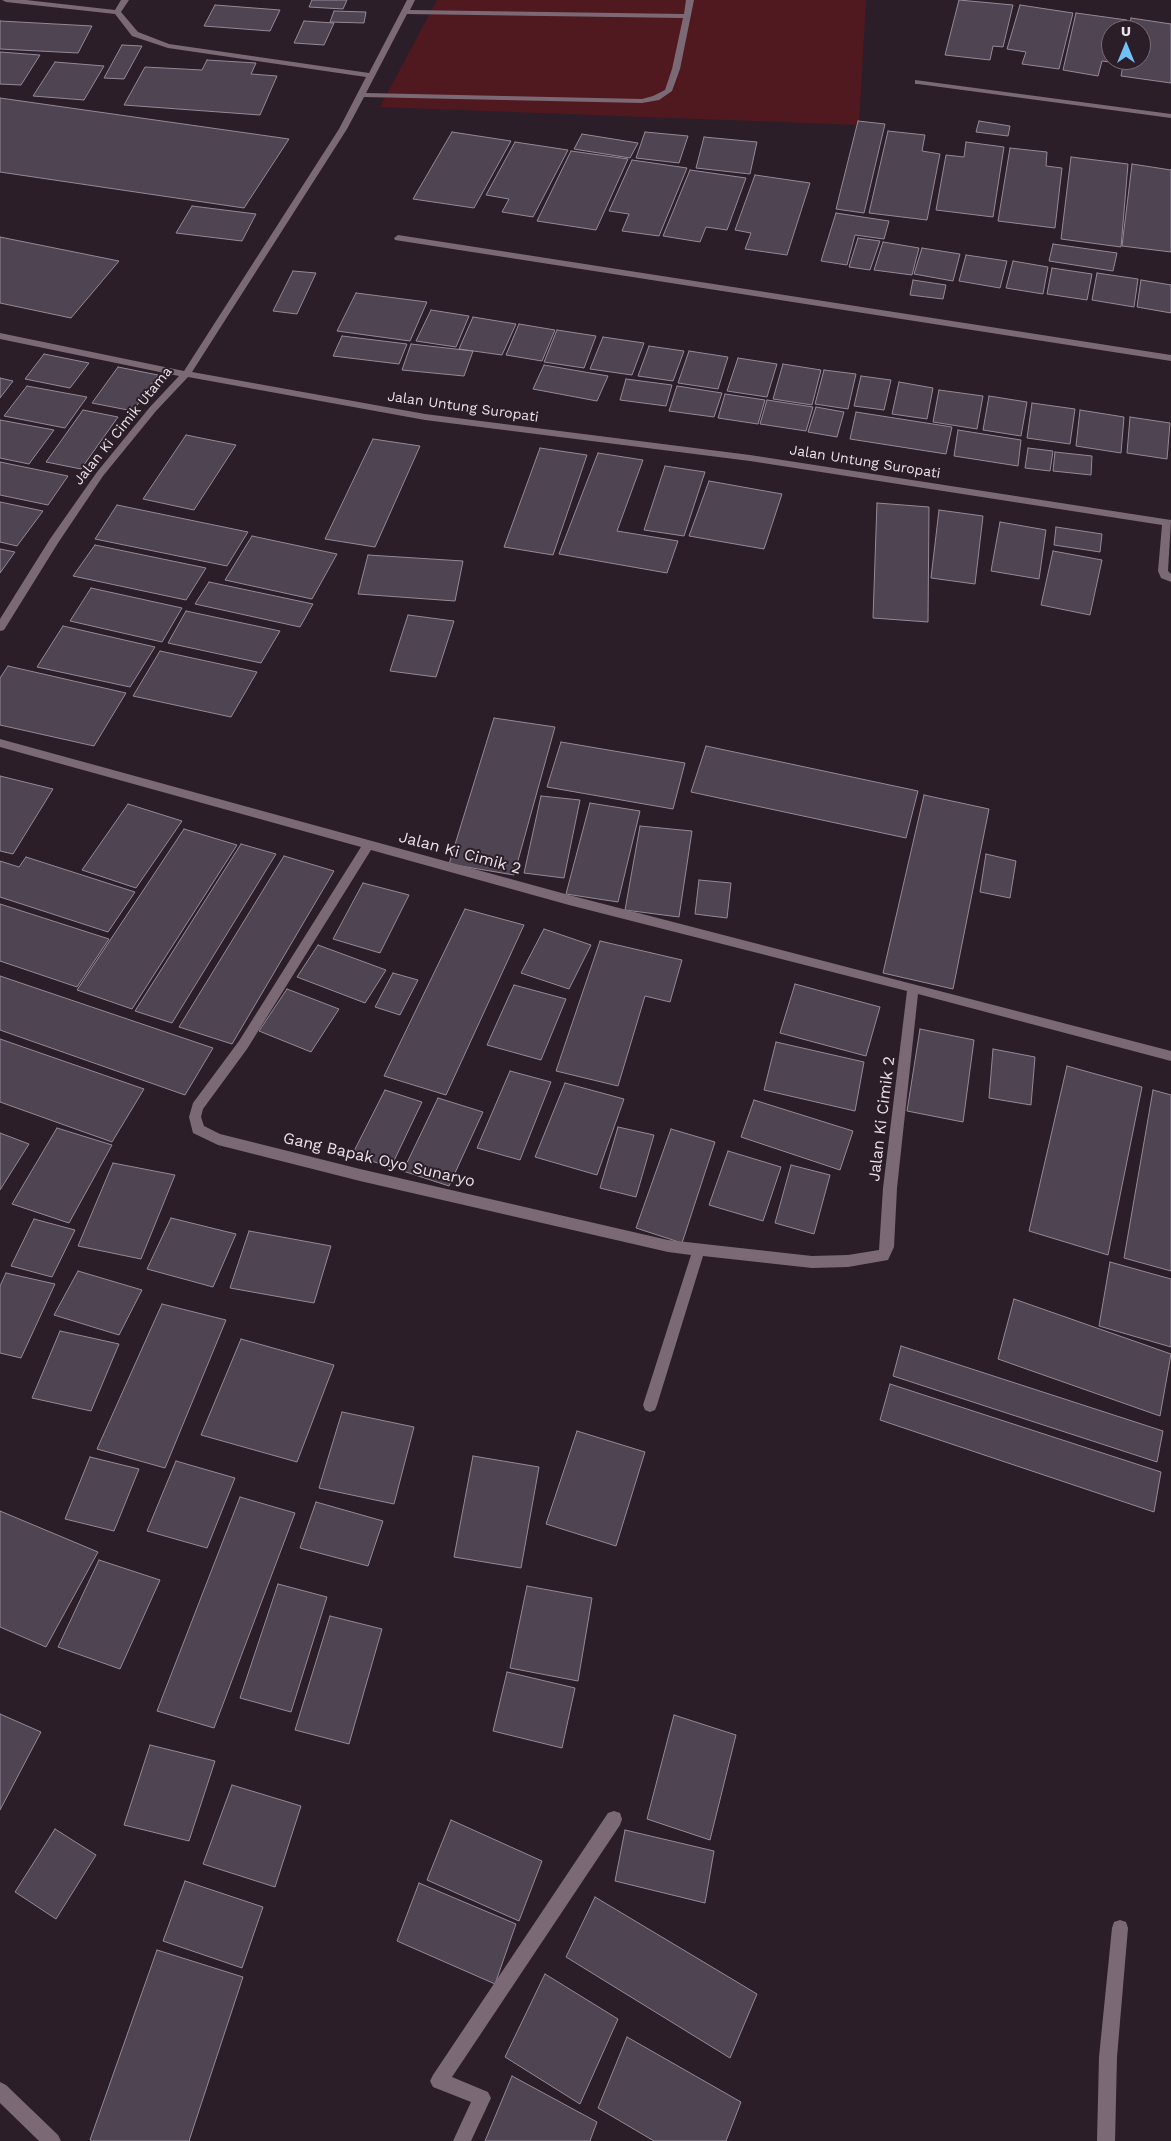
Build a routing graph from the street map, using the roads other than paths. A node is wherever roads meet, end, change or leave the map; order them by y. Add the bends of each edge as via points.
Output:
1 (6, 0) edge
2 (125, 0) edge
3 (411, 0) edge
4 (690, 0) edge
5 (117, 12) junction
6 (405, 12) junction
7 (687, 16) junction
8 (372, 76) junction
9 (918, 82) dead end
10 (361, 95) junction
11 (1171, 116) edge
12 (398, 238) dead end
13 (0, 336) edge
14 (1171, 358) edge
15 (186, 374) junction
16 (1169, 523) edge
17 (1171, 578) edge
18 (0, 627) edge
19 (0, 743) edge
20 (368, 845) junction
21 (913, 988) junction
22 (1171, 1056) edge
23 (699, 1249) junction
24 (884, 1254) joint
25 (650, 1405) dead end
26 (614, 1819) dead end
27 (1120, 1928) dead end
28 (0, 2091) edge
29 (52, 2141) edge
30 (462, 2141) edge
31 (1106, 2141) edge

1 - 5 street
2 - 5 street
3 - 6 street
4 - 7 street
5 - 8 street via 135,34 168,46
6 - 7 street
6 - 8 street
7 - 10 street via 668,91 656,98 642,101
8 - 10 street
9 - 11 street
10 - 15 street via 343,129
12 - 14 street
13 - 15 street, Jalan Ki Cimik Utama
15 - 16 street, Jalan Untung Suropati via 426,417 750,458
15 - 18 street, Jalan Ki Cimik Utama via 100,474
16 - 17 street via 1163,571
19 - 20 street, Jalan Ki Cimik 2
20 - 21 street, Jalan Ki Cimik 2
20 - 23 street, Gang Bapak Oyo Sunaryo via 243,1045 197,1108 198,1129 218,1139 360,1175 668,1246
21 - 22 street, Jalan Ki Cimik 2
21 - 24 street, Jalan Ki Cimik 2
23 - 24 street, Gang Bapak Oyo Sunaryo via 812,1262 875,1259
23 - 25 street
26 - 30 street via 438,2081 482,2098
27 - 31 street via 1108,2057
28 - 29 street

